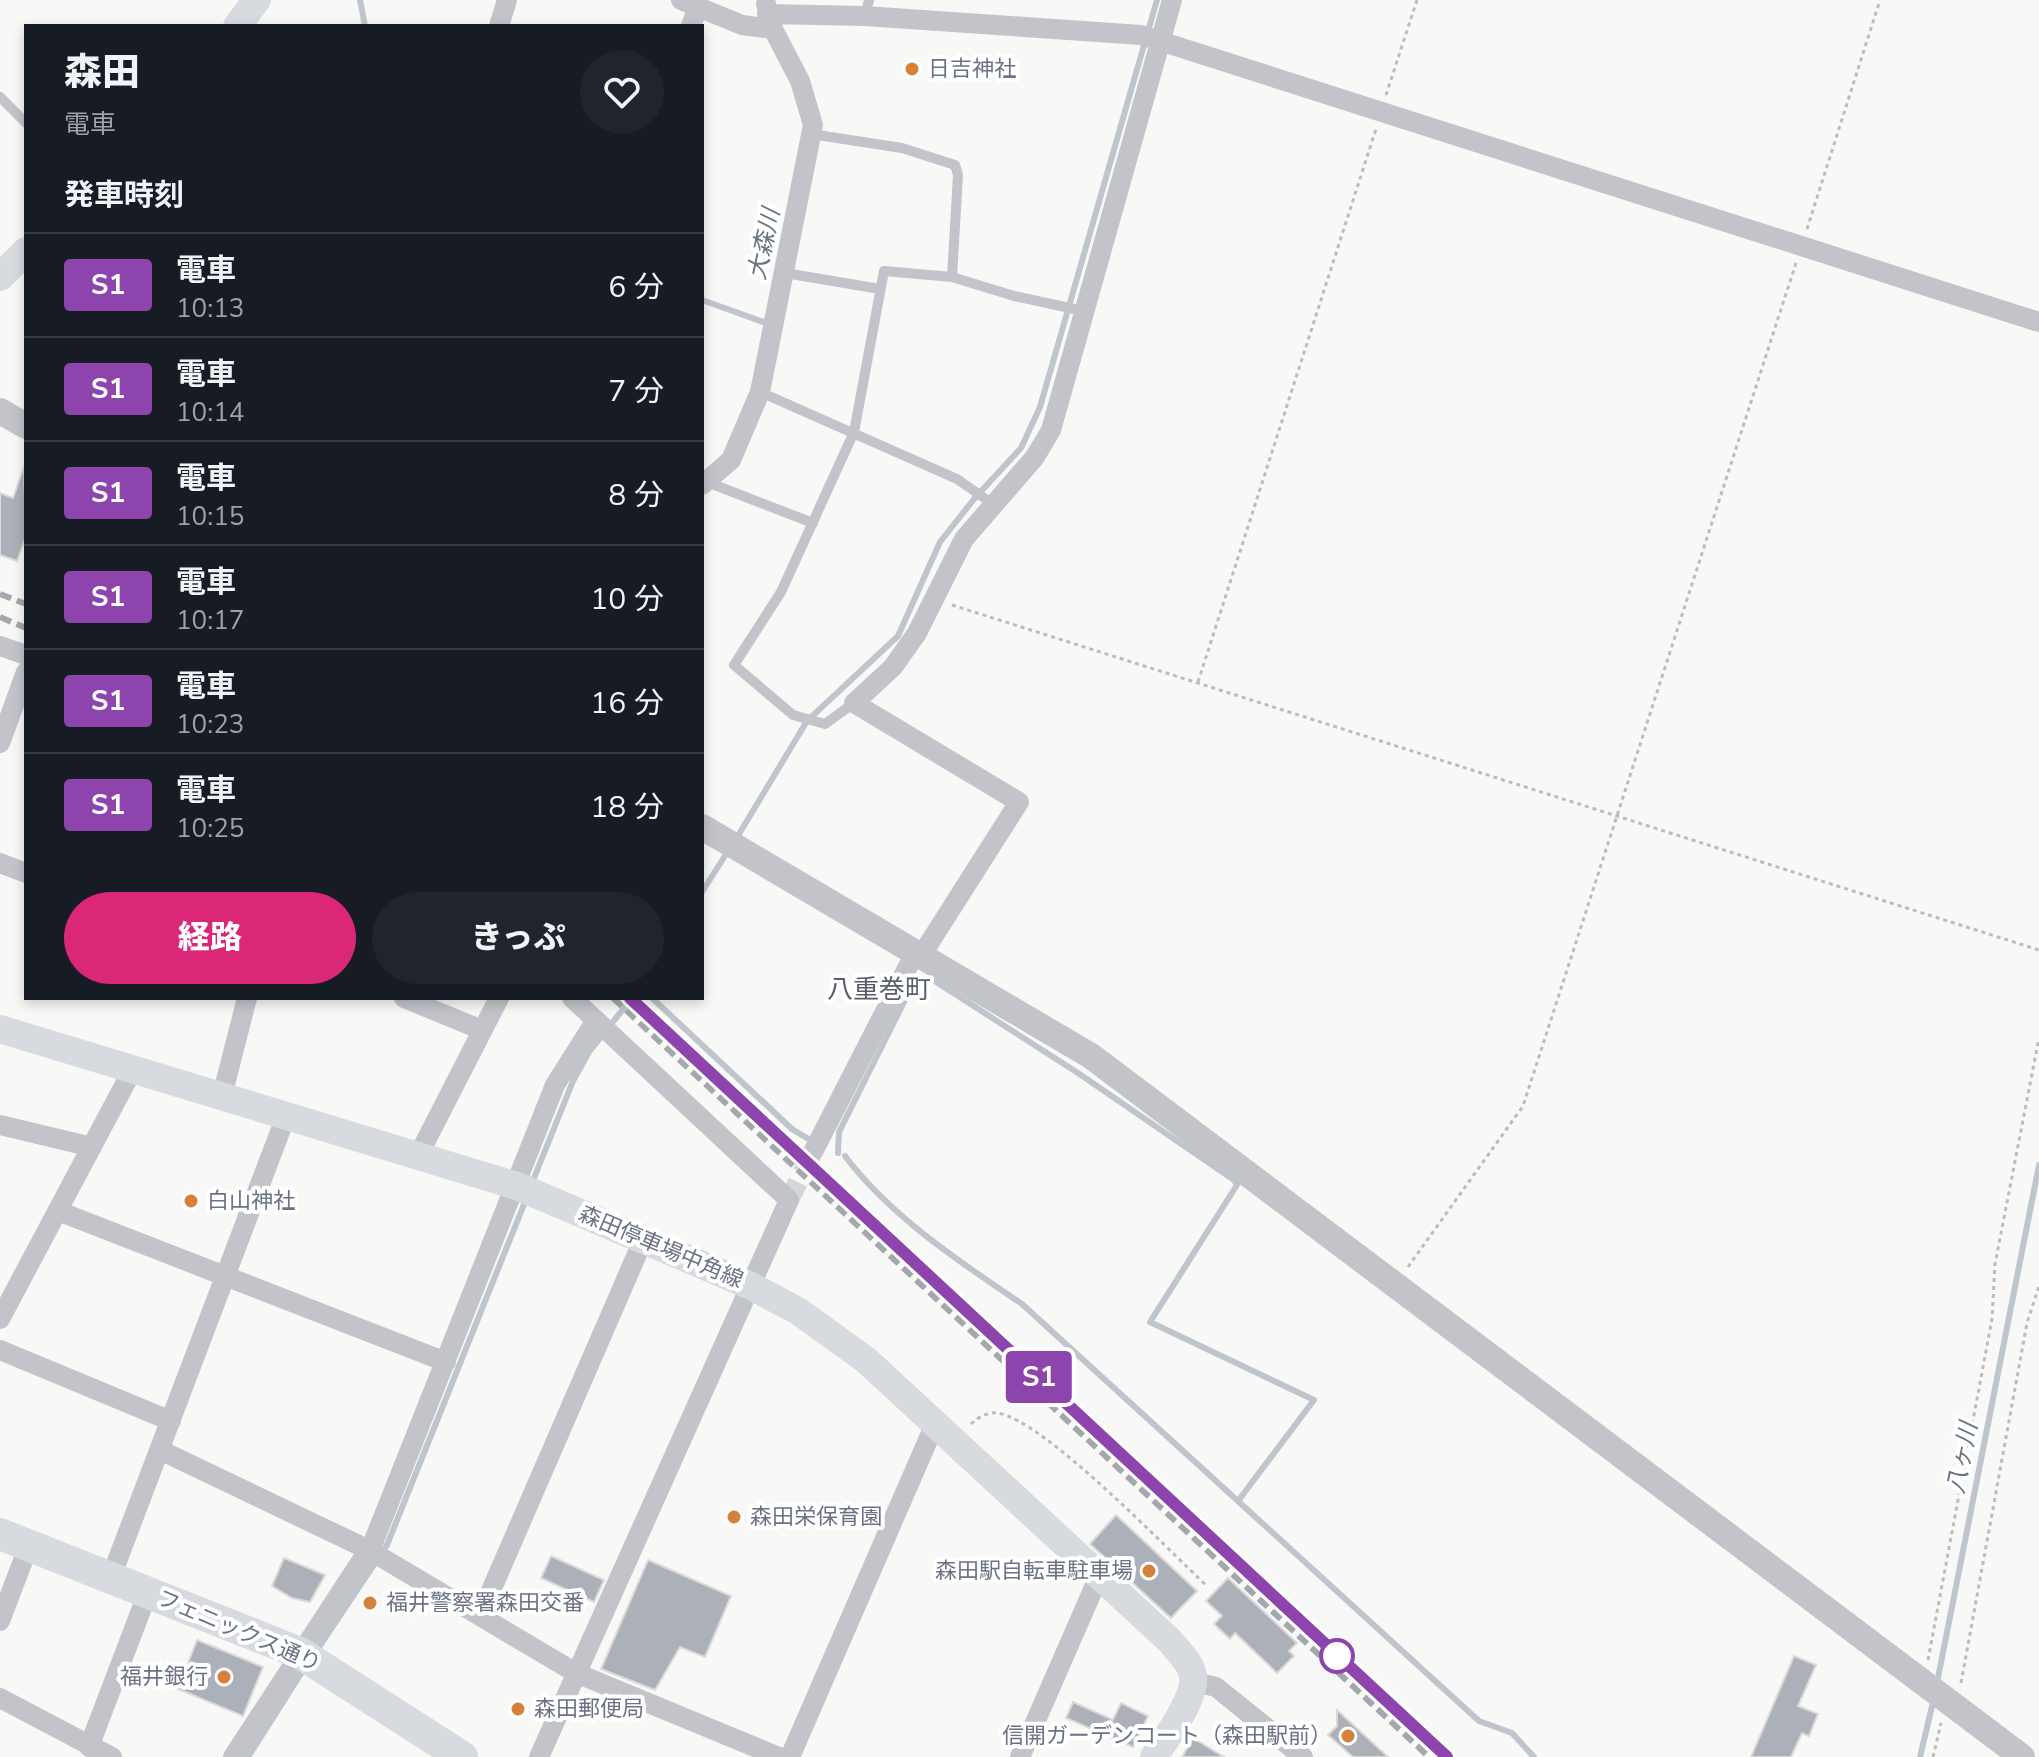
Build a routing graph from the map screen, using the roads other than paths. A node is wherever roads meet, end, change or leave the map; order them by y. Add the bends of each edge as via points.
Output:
1 (257, 0) edge
2 (507, 0) edge
3 (1172, 0) edge
4 (867, 8) edge
5 (690, 11) edge
6 (768, 14) edge
7 (239, 24) edge
8 (500, 24) edge
9 (1152, 38) junction
10 (0, 97) edge
11 (24, 121) edge
12 (811, 134) junction
13 (24, 253) edge
14 (785, 273) junction
15 (0, 277) edge
16 (952, 277) junction
17 (880, 289) junction
18 (1080, 310) junction
19 (2039, 322) edge
20 (760, 392) junction
21 (0, 411) edge
22 (24, 425) edge
23 (854, 432) junction
24 (704, 482) edge
25 (990, 501) junction
26 (813, 523) junction
27 (0, 646) edge
28 (24, 654) edge
29 (24, 677) edge
30 (854, 703) junction
31 (0, 743) edge
32 (704, 828) edge
33 (0, 863) edge
34 (24, 872) edge
35 (918, 955) junction
36 (246, 1000) edge
37 (409, 1000) edge
38 (498, 1000) edge
39 (574, 1000) edge
40 (596, 1020) junction
41 (0, 1029) edge
42 (482, 1030) junction
43 (133, 1069) junction
44 (222, 1096) junction
45 (286, 1116) junction
46 (0, 1125) edge
47 (92, 1147) junction
48 (813, 1152) tunnel mouth
49 (418, 1156) junction
50 (527, 1190) junction
51 (58, 1211) junction
52 (644, 1238) junction
53 (226, 1279) junction
54 (749, 1285) junction
55 (0, 1319) edge
56 (0, 1350) edge
57 (446, 1362) junction
58 (171, 1421) junction
59 (945, 1433) junction
60 (160, 1450) junction
61 (15, 1540) edge
62 (369, 1550) junction
63 (1099, 1576) junction
64 (111, 1577) junction
65 (148, 1592) junction
66 (480, 1616) junction
67 (0, 1621) edge
68 (300, 1653) junction
69 (576, 1673) junction
70 (1195, 1682) junction
71 (0, 1698) edge
72 (79, 1749) edge
73 (112, 1757) edge
74 (233, 1757) edge
75 (462, 1757) edge
76 (539, 1757) edge
77 (779, 1757) edge
78 (790, 1757) edge
79 (1020, 1757) edge
80 (1154, 1757) edge
81 (1303, 1757) edge
82 (2022, 1757) edge

1 - 7 main road
2 - 8 street
3 - 9 street
4 - 6 street
4 - 9 street
5 - 6 street via 742,25
6 - 12 street via 800,81
9 - 18 street
9 - 19 street
10 - 11 lane
12 - 14 street
12 - 16 lane via 902,148 955,165
13 - 15 main road
14 - 17 lane
14 - 20 street
16 - 17 lane via 884,271
16 - 18 lane
17 - 23 lane
18 - 25 street via 1051,430 1035,457
20 - 23 lane
20 - 24 street via 731,460
21 - 22 street
23 - 25 lane via 957,479
23 - 26 lane
24 - 26 lane
25 - 30 street via 964,539 917,633 893,667
26 - 30 lane via 781,592 734,665 804,720 825,724
27 - 28 street
29 - 31 street
30 - 35 street via 1019,802
32 - 35 street
33 - 34 street
35 - 48 street
35 - 82 street via 1091,1056
36 - 44 street
37 - 42 street
38 - 42 street
39 - 40 street
40 - 50 street via 555,1085
40 - 54 street via 789,1200
41 - 43 main road, 森田停車場中角線
42 - 49 street
43 - 44 main road, 森田停車場中角線
43 - 47 street
44 - 45 main road, 森田停車場中角線
45 - 49 main road, 森田停車場中角線
45 - 53 street
46 - 47 street
47 - 51 street
49 - 50 main road, 森田停車場中角線
50 - 52 main road, 森田停車場中角線
50 - 57 street
51 - 53 street
51 - 55 street
52 - 54 main road, 森田停車場中角線
52 - 66 street
53 - 57 street
53 - 58 street
54 - 59 main road, 森田停車場中角線 via 840,1339
54 - 69 street
56 - 58 street
57 - 62 street
58 - 60 street
59 - 63 main road, 森田停車場中角線
59 - 78 street
60 - 62 street
60 - 64 street
61 - 64 main road, フェニックス通り
61 - 67 street
62 - 66 street
62 - 68 street
63 - 70 main road, 森田停車場中角線 via 1170,1641 1192,1669
63 - 79 street
64 - 65 main road, フェニックス通り
65 - 68 main road, フェニックス通り
65 - 72 street
66 - 69 street
68 - 74 street
68 - 75 main road, フェニックス通り
69 - 76 street
69 - 77 street
70 - 80 main road
70 - 81 street via 1216,1687
71 - 72 street
72 - 73 street

